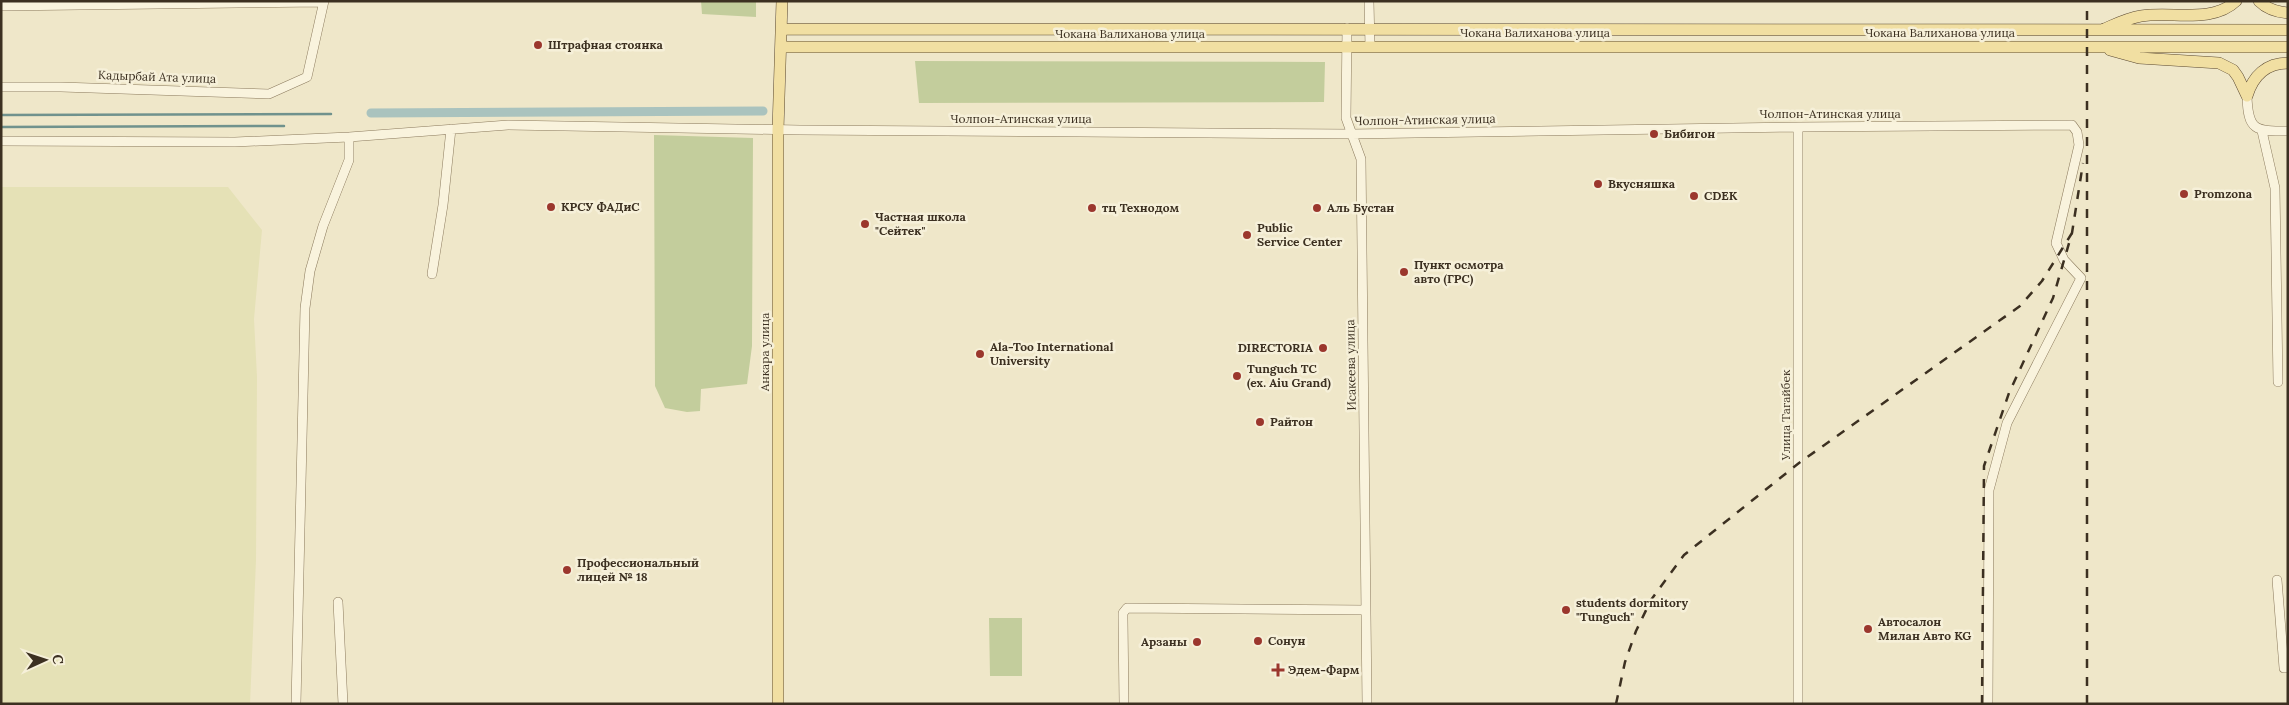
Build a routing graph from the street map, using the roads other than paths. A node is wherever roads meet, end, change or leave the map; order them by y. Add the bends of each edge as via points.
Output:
1 (782, 1) edge
2 (1369, 1) edge
3 (2236, 1) edge
4 (2259, 1) edge
5 (324, 2) edge
6 (1, 6) edge
7 (2288, 13) edge
8 (1347, 28) junction
9 (1369, 28) junction
10 (1626, 28) junction
11 (782, 29) junction
12 (1104, 30) junction
13 (2288, 30) edge
14 (2099, 31) junction
15 (2099, 46) junction
16 (781, 47) junction
17 (1104, 47) junction
18 (1346, 47) junction
19 (1370, 47) junction
20 (1626, 47) junction
21 (2288, 47) edge
22 (2288, 63) edge
23 (1, 87) edge
24 (2246, 96) junction
25 (1798, 126) junction
26 (451, 129) junction
27 (778, 130) junction
28 (2262, 131) junction
29 (2288, 131) edge
30 (1352, 134) junction
31 (345, 137) junction
32 (1, 141) edge
33 (432, 274) dead end
34 (2278, 382) dead end
35 (2277, 580) dead end
36 (338, 602) dead end
37 (1366, 610) junction
38 (2288, 668) edge
39 (296, 704) edge
40 (344, 704) edge
41 (778, 704) edge
42 (1124, 704) edge
43 (1367, 704) edge
44 (1798, 704) edge
45 (1988, 704) edge

1 - 11 main road, Анкара улица
2 - 9 street
3 - 14 main road via 2217,13 2142,16
4 - 7 main road via 2278,13
5 - 6 street
5 - 23 street, Кадырбай Ата улица via 308,77 269,94
8 - 9 main road, Чокана Валиханова улица
8 - 12 main road, Чокана Валиханова улица
8 - 18 street, Исакеева улица
9 - 10 main road, Чокана Валиханова улица
9 - 19 street
10 - 14 main road, Чокана Валиханова улица
10 - 20 main road
11 - 12 main road, Чокана Валиханова улица
11 - 16 main road, Анкара улица
12 - 17 main road
13 - 14 main road, Чокана Валиханова улица
15 - 20 main road, Чокана Валиханова улица
15 - 21 main road, Чокана Валиханова улица
15 - 24 main road via 2139,58 2220,63 2238,77
16 - 17 main road, Чокана Валиханова улица
16 - 27 main road, Анкара улица
17 - 18 main road, Чокана Валиханова улица
18 - 19 main road, Чокана Валиханова улица
18 - 30 street, Исакеева улица via 1346,118
19 - 20 main road, Чокана Валиханова улица
22 - 24 main road via 2262,70
24 - 28 street via 2252,124
25 - 30 street, Чолпон-Атинская улица
25 - 44 street, Улица Тагайбек
25 - 45 street, Чолпон-Атинская улица via 2072,126 2077,132 2079,145 2056,242 2060,253 2081,278 2007,423 1989,490
26 - 27 street, Чолпон-Атинская улица via 508,125
26 - 31 street, Чолпон-Атинская улица
26 - 33 street
27 - 30 street, Чолпон-Атинская улица
27 - 41 main road, Анкара улица
28 - 29 street
28 - 34 street via 2275,188
30 - 37 street, Исакеева улица via 1361,160
31 - 32 street, Чолпон-Атинская улица via 235,142
31 - 39 street via 348,160 323,226 310,271 305,308
35 - 38 street via 2284,668
36 - 40 street
37 - 42 street via 1127,608 1123,613
37 - 43 street, Исакеева улица

